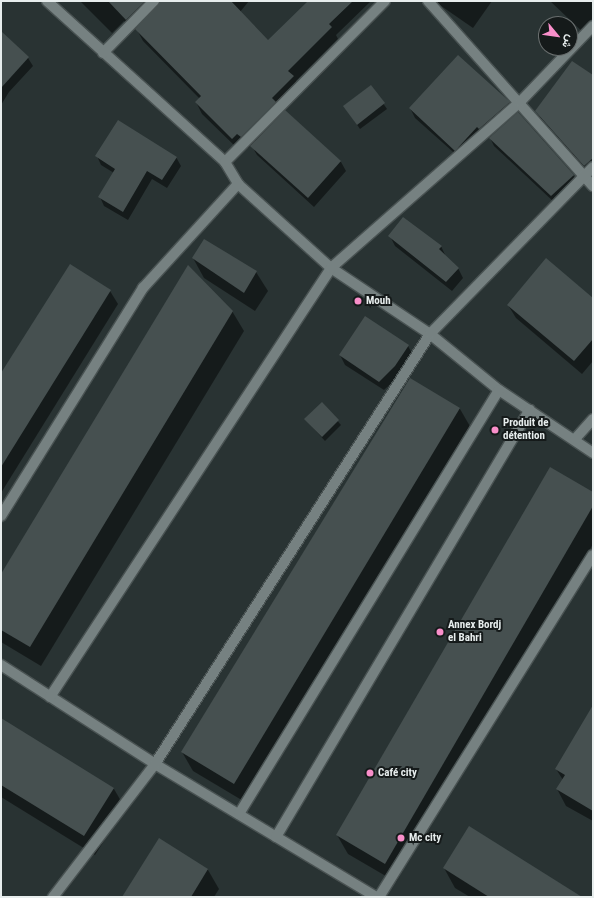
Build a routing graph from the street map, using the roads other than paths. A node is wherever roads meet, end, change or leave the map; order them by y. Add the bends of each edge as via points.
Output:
1 (47, 1) edge
2 (154, 1) edge
3 (385, 1) edge
4 (428, 1) edge
5 (593, 26) edge
6 (103, 53) junction
7 (520, 102) junction
8 (225, 162) junction
9 (593, 167) edge
10 (583, 177) junction
11 (238, 184) junction
12 (593, 186) edge
13 (331, 268) junction
14 (430, 334) junction
15 (499, 390) junction
16 (530, 410) junction
17 (593, 419) edge
18 (575, 439) junction
19 (593, 453) edge
20 (1, 516) edge
21 (593, 555) edge
22 (1, 665) edge
23 (50, 697) junction
24 (155, 764) junction
25 (239, 814) junction
26 (276, 837) junction
27 (53, 897) edge
28 (378, 897) edge

1 - 6 street
2 - 6 street
3 - 8 street
4 - 7 street
5 - 7 street
6 - 8 street
7 - 10 street
7 - 13 street
8 - 11 street
9 - 10 street
10 - 12 street
10 - 14 street
11 - 13 street
11 - 20 street via 143,288
13 - 14 street
13 - 23 street
14 - 15 street
14 - 24 street
15 - 16 street
15 - 25 street
16 - 18 street
16 - 26 street
17 - 18 street
18 - 19 street
21 - 28 street
22 - 23 street
23 - 24 street
24 - 25 street
24 - 27 street
25 - 26 street
26 - 28 street

